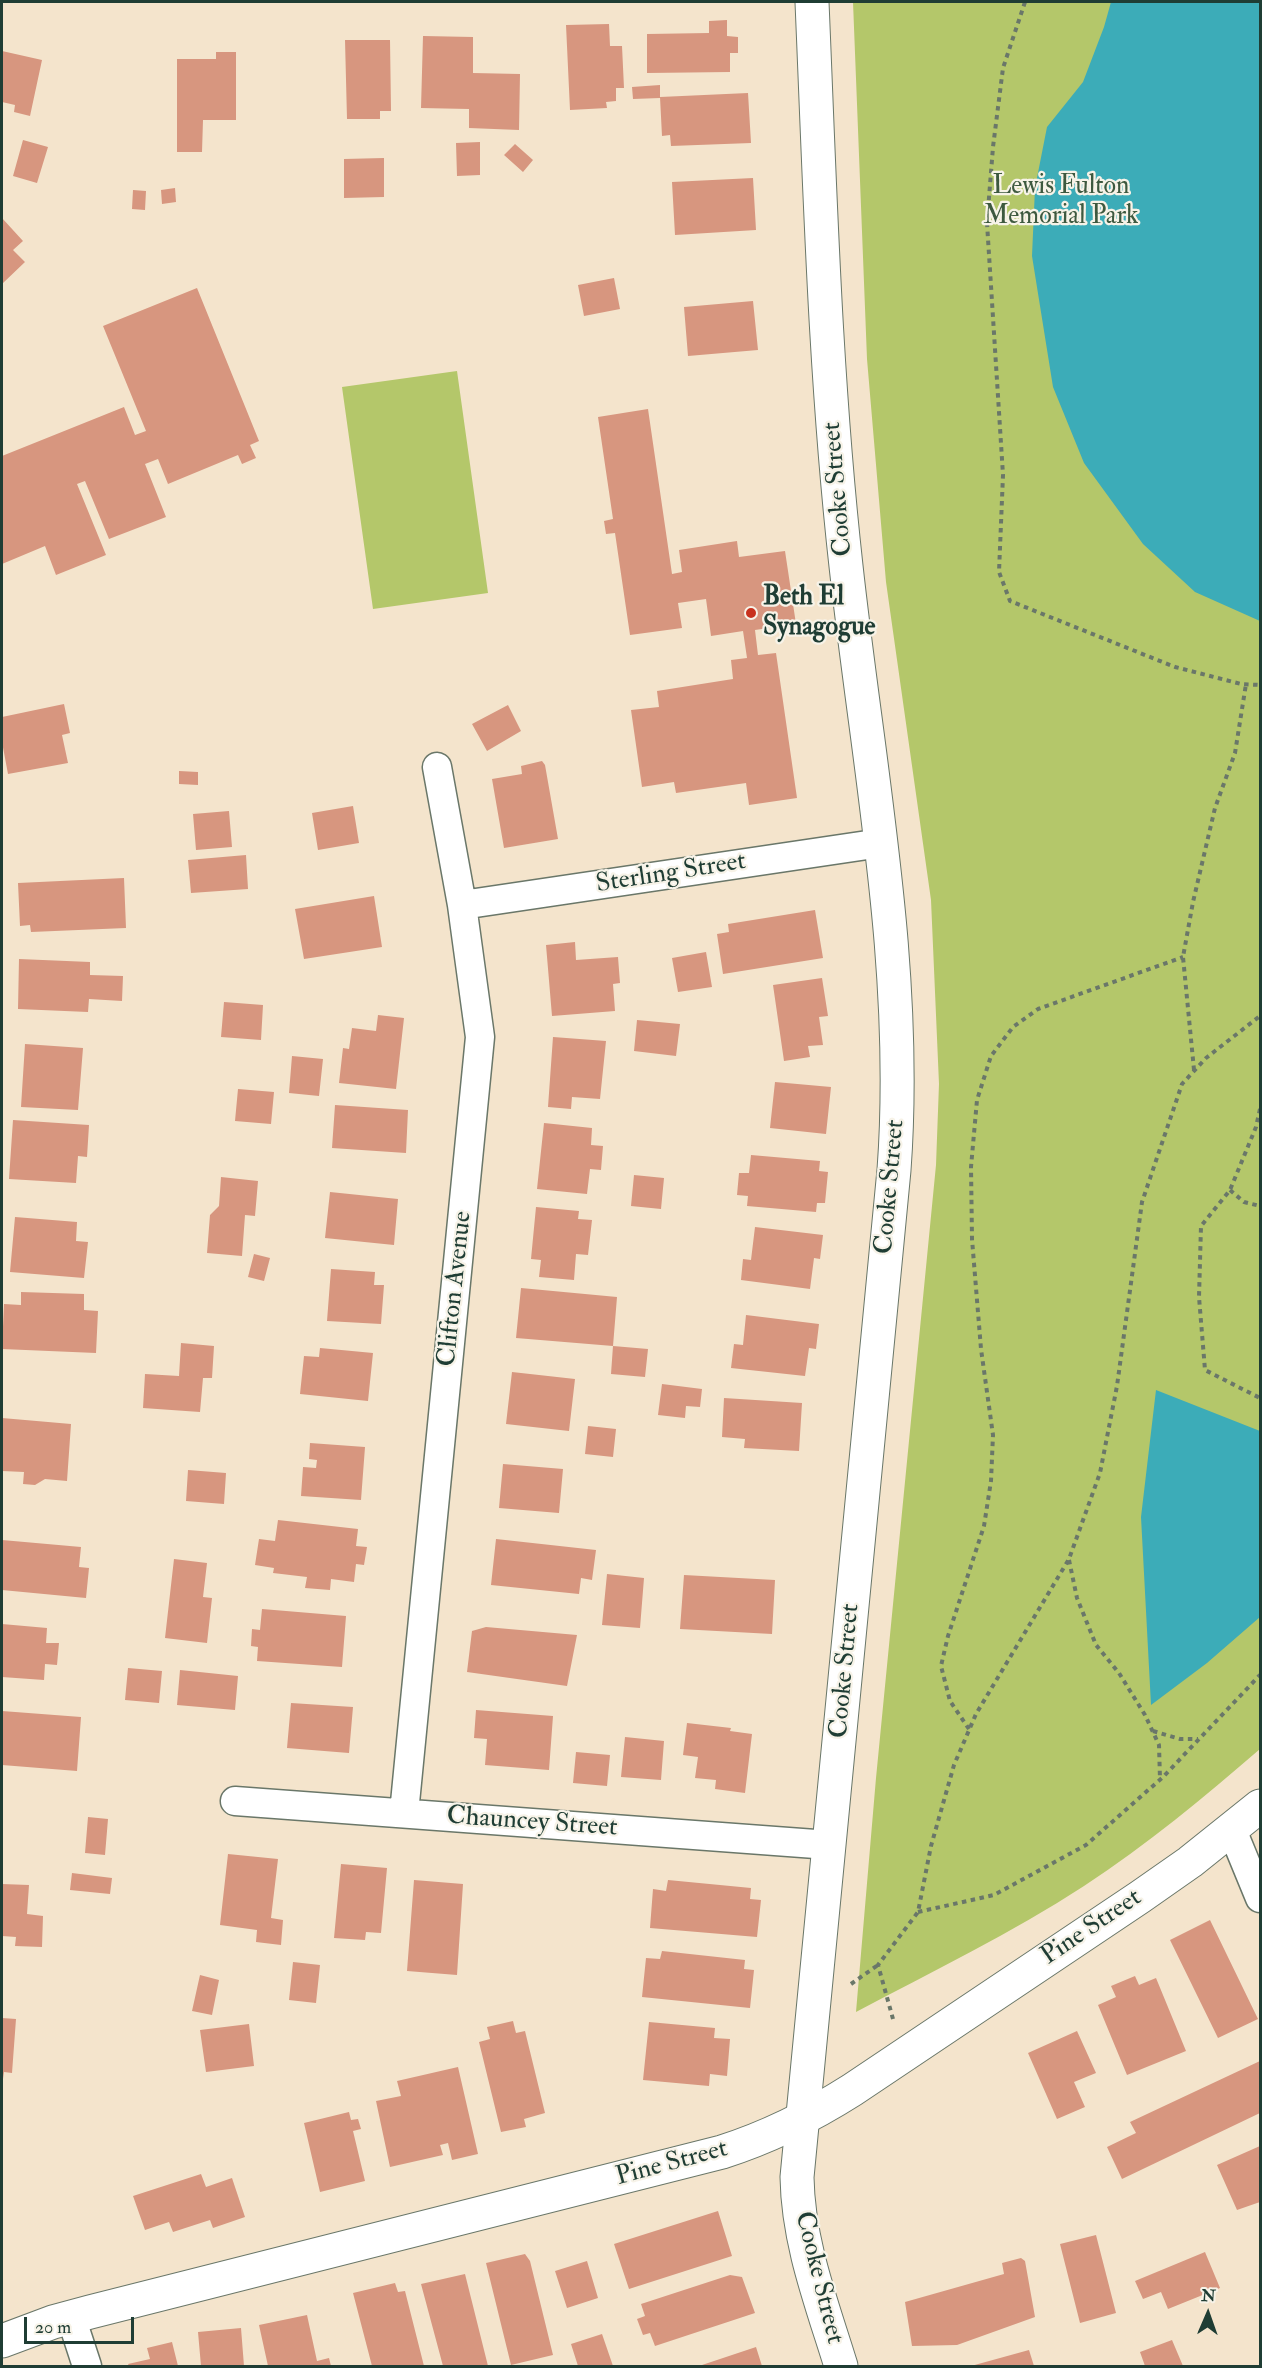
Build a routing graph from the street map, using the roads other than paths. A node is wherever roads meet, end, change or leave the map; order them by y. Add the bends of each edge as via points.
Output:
1 (812, 2) edge
2 (437, 767) dead end
3 (881, 843) junction
4 (462, 905) junction
5 (235, 1801) dead end
6 (1260, 1806) edge
7 (404, 1813) junction
8 (1232, 1830) junction
9 (829, 1845) junction
10 (1260, 1898) edge
11 (803, 2120) junction
12 (71, 2317) junction
13 (2, 2341) edge
14 (87, 2367) edge
15 (841, 2367) edge

1 - 3 main road, Cooke Street via 834,443 853,633
2 - 4 street, Clifton Avenue
3 - 4 street, Sterling Street
3 - 9 main road, Cooke Street via 895,979 897,1124
4 - 7 street, Clifton Avenue via 480,1037
5 - 7 street, Chauncey Street
6 - 8 main road, Pine Street
7 - 9 street, Chauncey Street
8 - 10 street
8 - 11 main road, Pine Street via 1140,1897
9 - 11 main road, Cooke Street
11 - 12 main road, Pine Street via 722,2152
11 - 15 main road, Cooke Street via 797,2177 802,2232
12 - 13 main road, Pine Street
12 - 14 street

